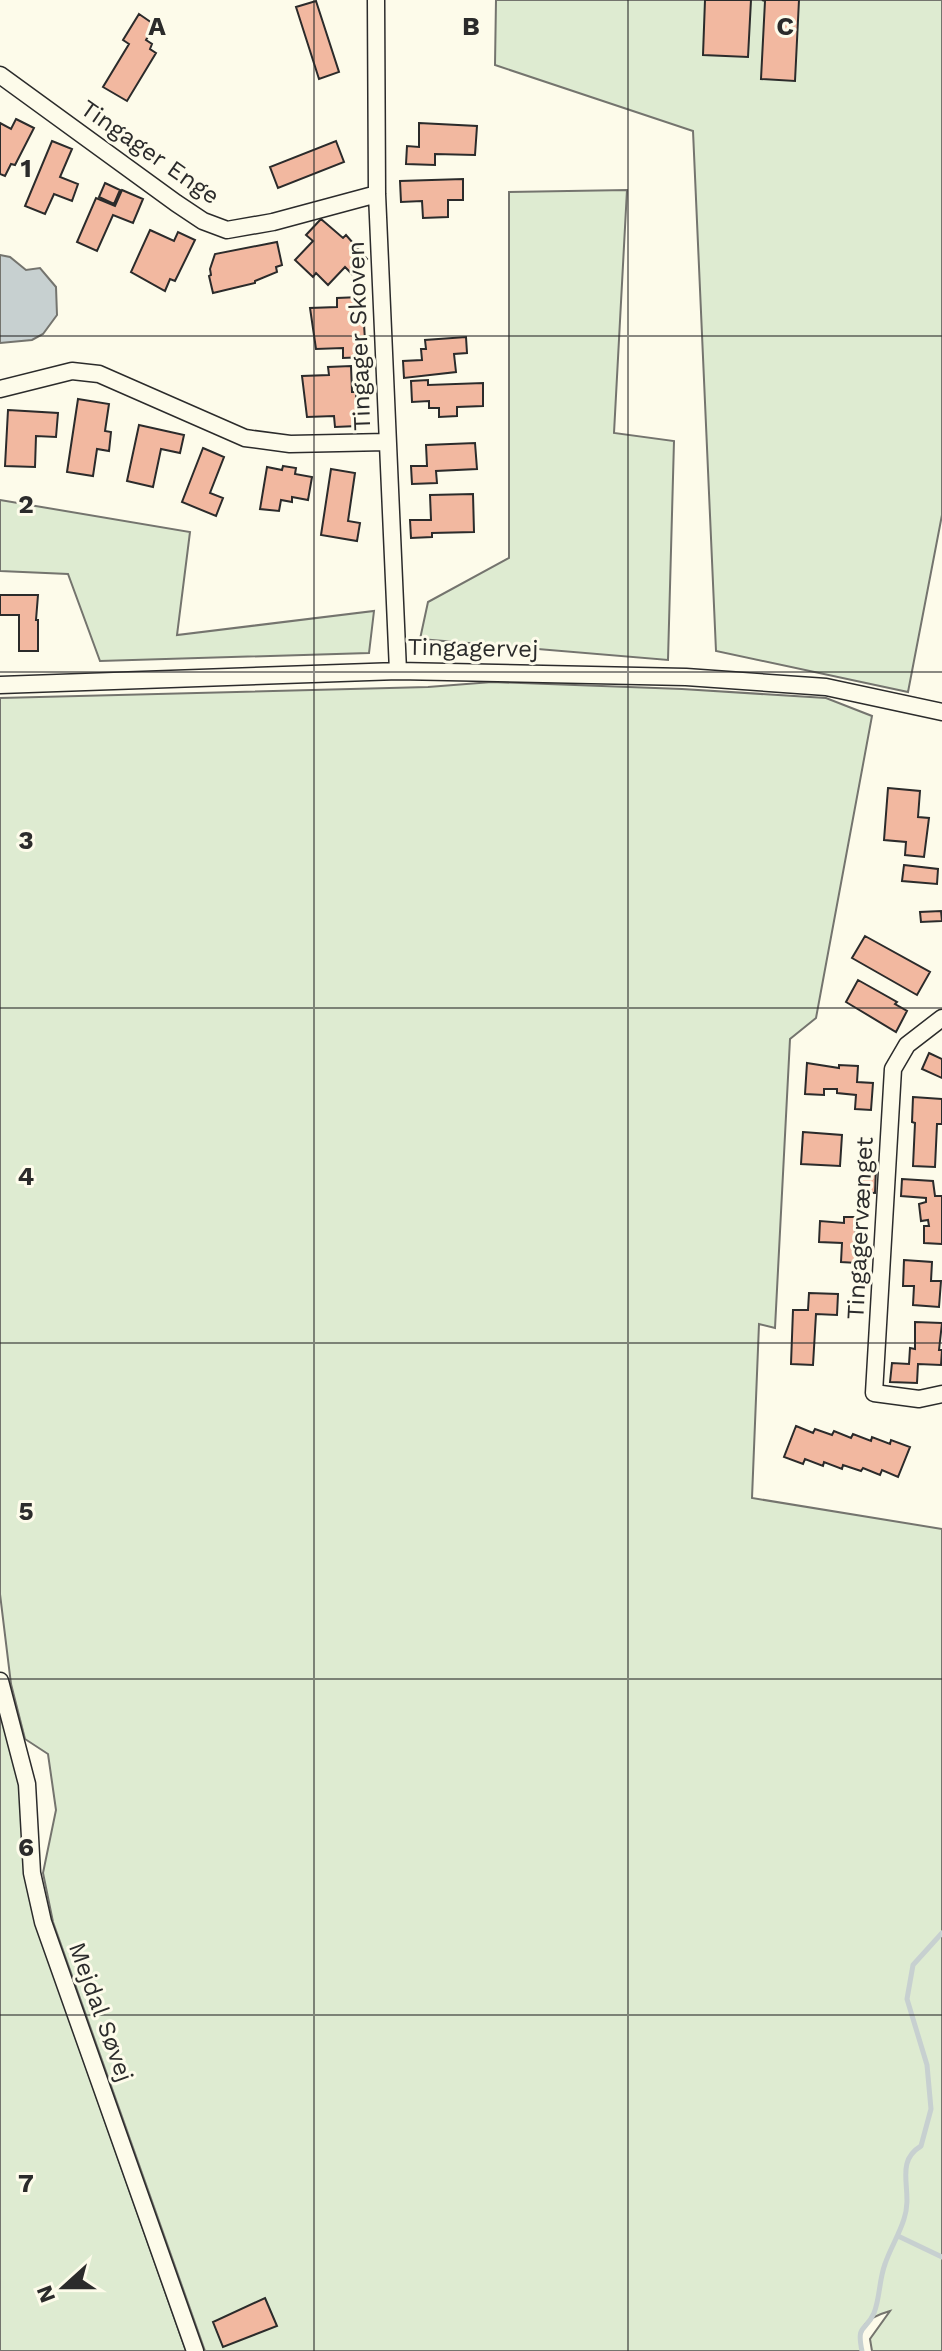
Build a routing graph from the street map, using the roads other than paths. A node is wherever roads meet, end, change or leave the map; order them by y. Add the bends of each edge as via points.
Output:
1 (376, 0) edge
2 (0, 75) edge
3 (377, 194) junction
4 (0, 389) edge
5 (387, 442) junction
6 (398, 671) junction
7 (0, 685) edge
8 (942, 712) edge
9 (942, 1018) edge
10 (942, 1394) edge
11 (0, 1681) edge
12 (195, 2351) edge

1 - 3 street, Tingager Skoven
2 - 3 street, Tingager Enge via 176,203 227,230
3 - 5 street, Tingager Skoven
4 - 5 street via 72,371 99,374 245,438 290,444
5 - 6 street, Tingager Skoven
6 - 7 street, Tingagervej
6 - 8 street, Tingagervej via 686,677 826,687
9 - 10 street, Tingagervænget via 907,1045 893,1069 874,1393 919,1399
11 - 12 street, Mejdal Søvej via 27,1784 32,1873 43,1922

